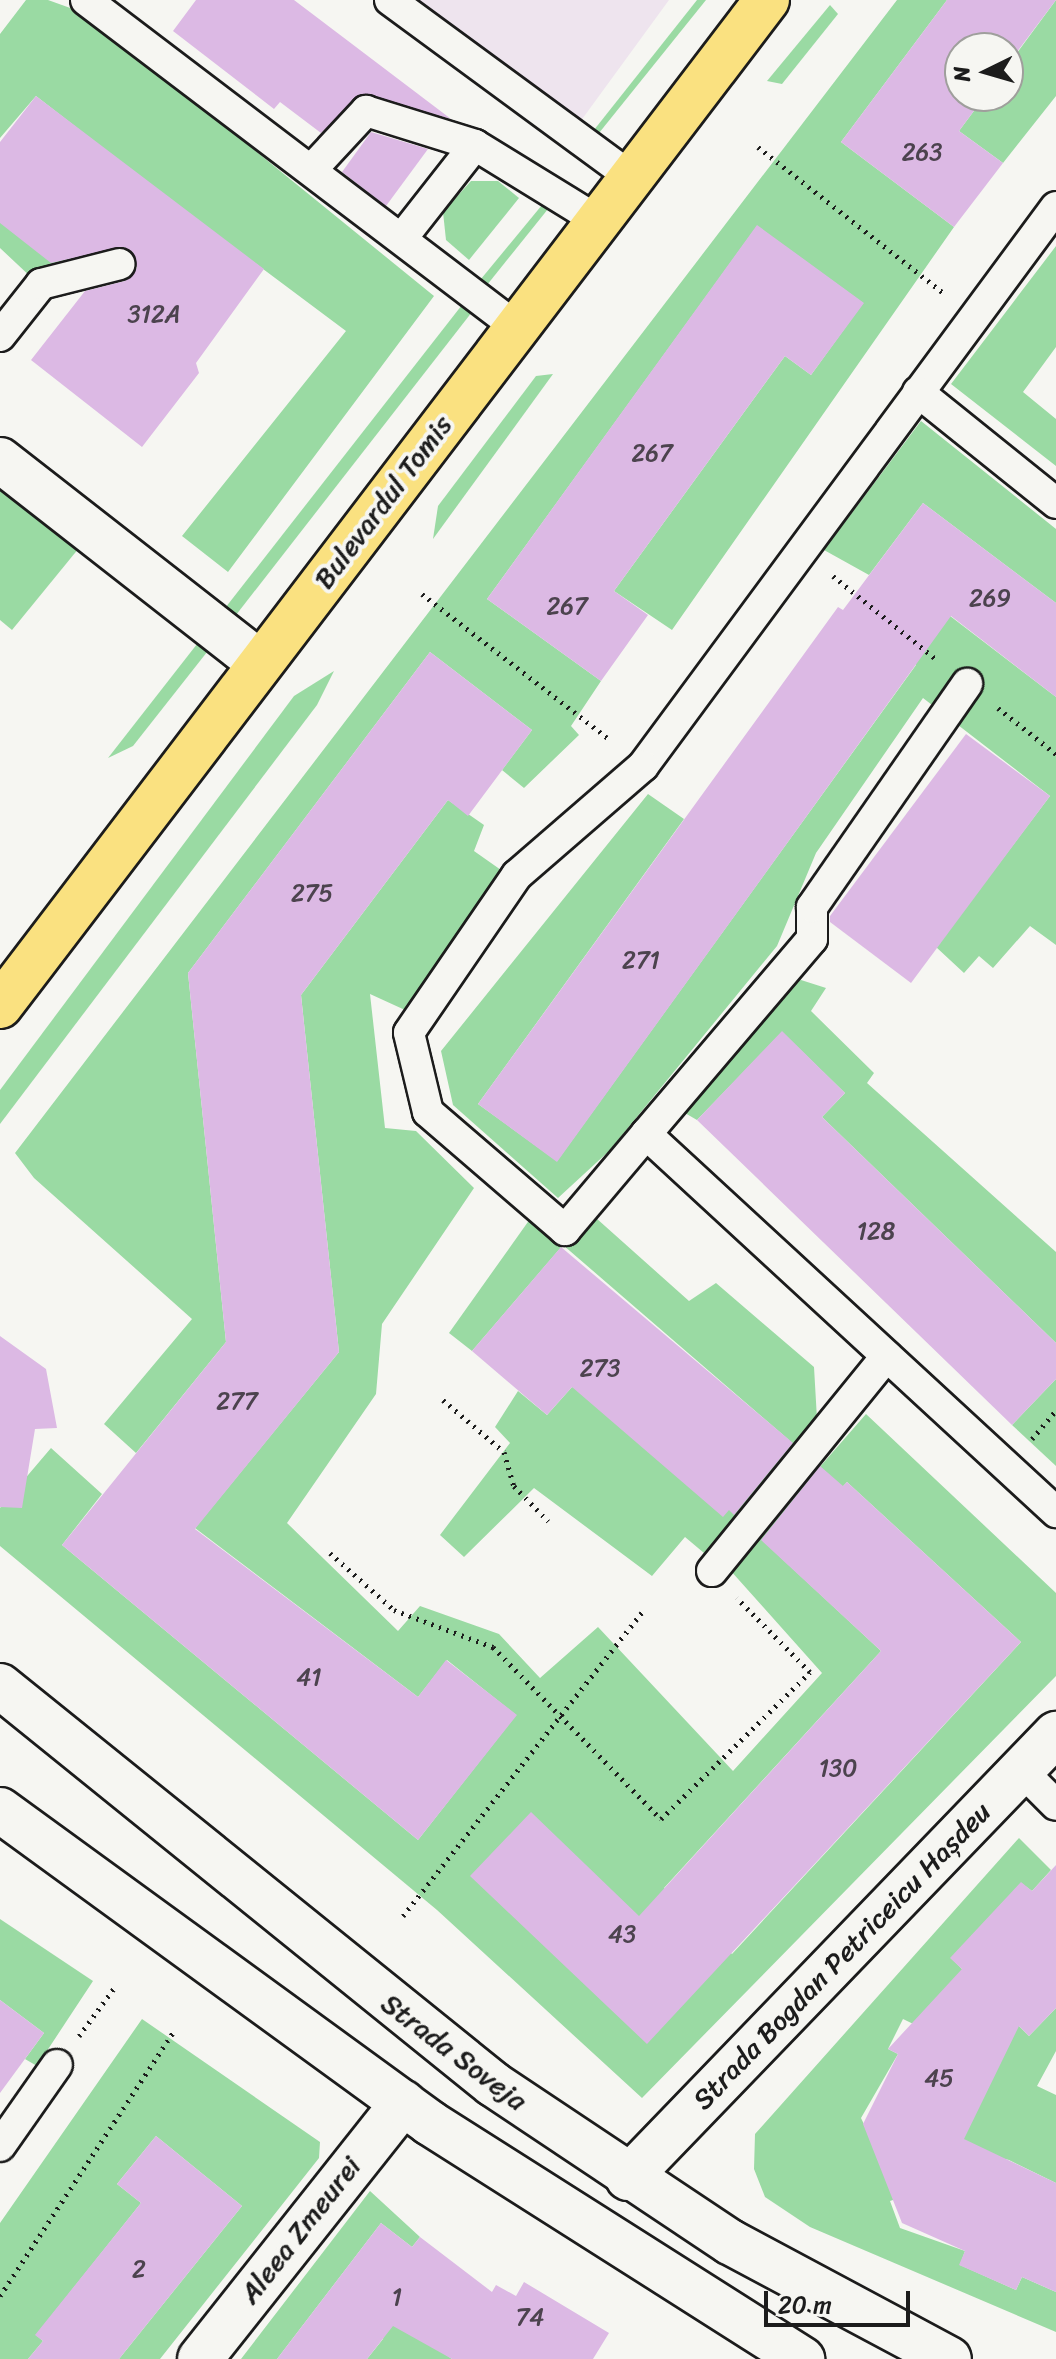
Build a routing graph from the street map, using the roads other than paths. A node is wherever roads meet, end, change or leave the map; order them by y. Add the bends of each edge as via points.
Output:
1 (86, 0) edge
2 (390, 0) edge
3 (767, 0) edge
4 (475, 145) junction
5 (313, 168) junction
6 (631, 177) junction
7 (1056, 207) edge
8 (597, 220) junction
9 (402, 238) junction
10 (120, 264) dead end
11 (515, 326) junction
12 (0, 336) edge
13 (918, 392) junction
14 (0, 460) edge
15 (1056, 503) edge
16 (259, 662) junction
17 (967, 684) road end
18 (0, 1006) edge
19 (646, 1134) junction
20 (887, 1356) junction
21 (1056, 1512) edge
22 (712, 1571) road end
23 (0, 1686) edge
24 (1056, 1734) edge
25 (1021, 1770) junction
26 (1056, 1805) edge
27 (0, 1810) edge
28 (57, 2065) road end
29 (403, 2103) junction
30 (0, 2146) edge
31 (628, 2178) junction
32 (200, 2359) edge
33 (802, 2359) edge
34 (949, 2359) edge

1 - 5 lane
2 - 6 lane
3 - 6 main road, Bulevardul Tomis
4 - 5 lane via 366,111
4 - 8 lane
4 - 9 lane
5 - 9 lane
6 - 8 main road, Bulevardul Tomis
7 - 13 lane
8 - 11 main road, Bulevardul Tomis
9 - 11 lane
10 - 12 lane via 41,284
11 - 16 main road, Bulevardul Tomis
13 - 15 lane
13 - 19 lane via 643,766 517,875 409,1033 428,1112 565,1230
14 - 16 main road
16 - 18 main road, Bulevardul Tomis
17 - 19 lane via 812,907 812,939
19 - 20 lane
20 - 21 lane
20 - 22 lane
23 - 31 main road, Strada Soveja via 332,1959
24 - 25 main road, Strada Bogdan Petriceicu Hașdeu
25 - 26 lane
25 - 31 main road, Strada Bogdan Petriceicu Hașdeu
27 - 29 main road
28 - 30 lane
29 - 32 main road, Aleea Zmeurei
29 - 33 main road
31 - 34 main road, Strada Soveja via 730,2242

